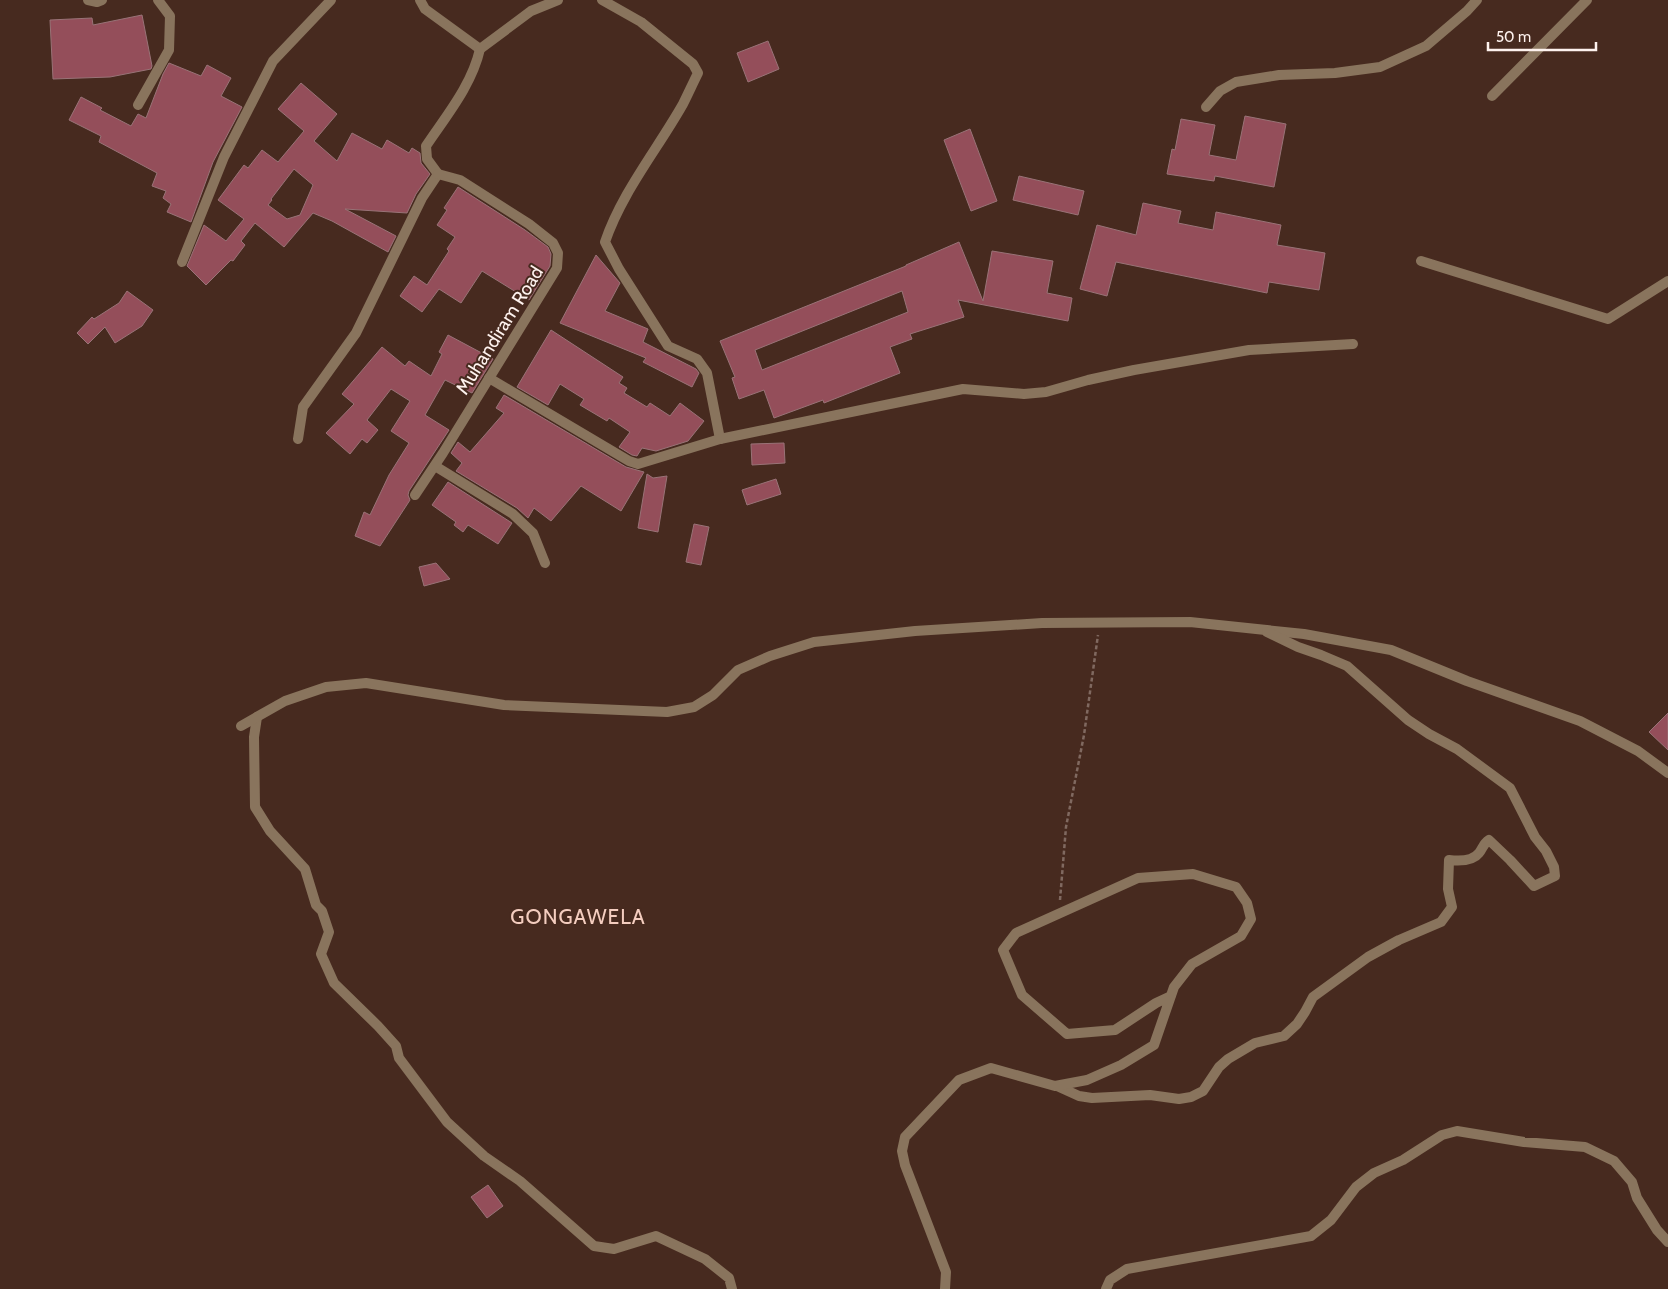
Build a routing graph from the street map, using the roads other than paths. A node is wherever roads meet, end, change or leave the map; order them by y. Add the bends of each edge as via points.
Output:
1 (88, 0) edge
2 (102, 0) edge
3 (158, 0) edge
4 (330, 0) edge
5 (420, 0) edge
6 (558, 0) edge
7 (602, 0) edge
8 (1478, 0) edge
9 (1587, 0) edge
10 (480, 49) junction
11 (1492, 96) dead end
12 (138, 105) dead end
13 (1206, 107) dead end
14 (438, 174) junction
15 (1422, 261) dead end
16 (182, 262) dead end
17 (1668, 281) edge
18 (1353, 344) dead end
19 (489, 378) junction
20 (720, 438) junction
21 (298, 439) dead end
22 (434, 466) junction
23 (415, 495) dead end
24 (545, 563) dead end
25 (1262, 630) junction
26 (257, 717) junction
27 (242, 726) dead end
28 (1668, 772) edge
29 (1171, 996) junction
30 (1055, 1086) junction
31 (1668, 1242) edge
32 (732, 1289) edge
33 (945, 1289) edge
34 (1106, 1289) edge

1 - 2 street
3 - 12 street via 170,16 169,50
4 - 16 street via 274,60 224,157
5 - 10 street via 425,9
6 - 10 street via 532,10
7 - 20 street via 641,22 693,64 698,73 683,104 624,200 605,242 668,346 697,359 707,373
8 - 13 street via 1426,46 1380,67 1279,75 1236,82 1220,91
9 - 11 street
10 - 14 street via 477,65 426,146 428,159
14 - 19 street, Muhandiram Road via 460,180 529,224 553,243 558,253 558,268
14 - 21 street via 422,198 356,333 302,407
15 - 17 street via 1608,319
18 - 20 street via 1249,350 1134,370 1046,392 1024,394 963,389
19 - 20 street via 638,464
19 - 22 street, Muhandiram Road
22 - 23 street, Muhandiram Road
22 - 24 street via 513,514 533,533
25 - 26 street via 1190,622 1042,623 915,631 814,642 738,670 713,695 694,707 667,712 504,705 366,683 326,687 285,701
25 - 28 street via 1391,650 1580,721 1638,751
25 - 30 street via 1347,666 1408,720 1458,749 1510,788 1535,837 1546,851 1554,867 1554,876 1534,886 1489,840 1472,858 1449,860 1448,889 1452,907 1442,922 1398,940 1368,957 1313,997 1297,1024 1284,1036 1255,1043 1228,1059 1203,1091 1191,1097 1092,1098
26 - 27 street
26 - 32 street via 254,737 255,807 270,831 305,869 316,905 322,911 329,932 321,954 334,983 396,1046 399,1058 447,1122 594,1246 614,1249 656,1236 705,1259 729,1278
29 - 29 street via 1115,1030 1067,1034 1022,995 1003,950 1016,933 1138,878 1193,874 1236,887 1247,903 1252,919 1241,936 1192,964
29 - 30 street via 1154,1045 1122,1065 1087,1080
30 - 33 street via 991,1068 959,1080 905,1138 902,1151 904,1165 946,1272
31 - 34 street via 1637,1198 1632,1182 1614,1161 1585,1147 1524,1142 1457,1131 1442,1135 1403,1160 1374,1173 1356,1187 1330,1220 1311,1236 1127,1269 1110,1280

